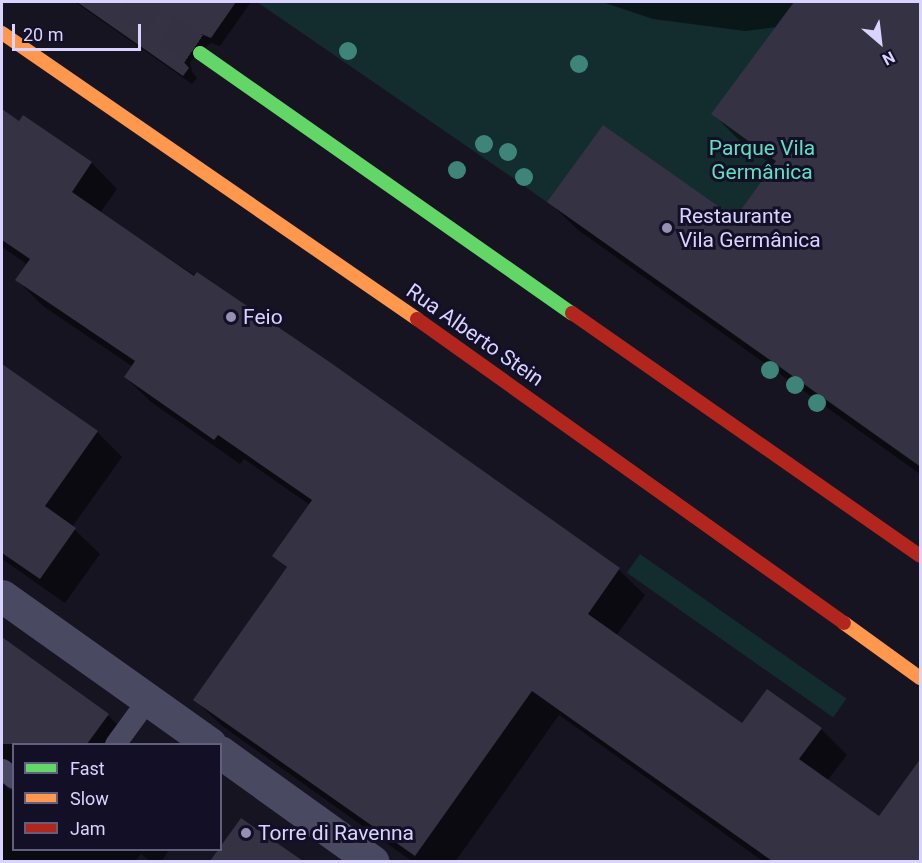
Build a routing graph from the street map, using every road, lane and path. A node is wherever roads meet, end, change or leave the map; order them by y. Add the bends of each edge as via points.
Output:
1 (2, 33) edge
2 (200, 53) tunnel mouth
3 (921, 556) edge
4 (2, 596) edge
5 (919, 674) edge
6 (147, 700) junction
7 (116, 743) edge
8 (209, 743) edge
9 (222, 753) edge
10 (374, 861) edge

1 - 5 street, Rua Alberto Stein via 447,339
2 - 3 street
4 - 6 street
6 - 7 lane
6 - 8 street
9 - 10 street

